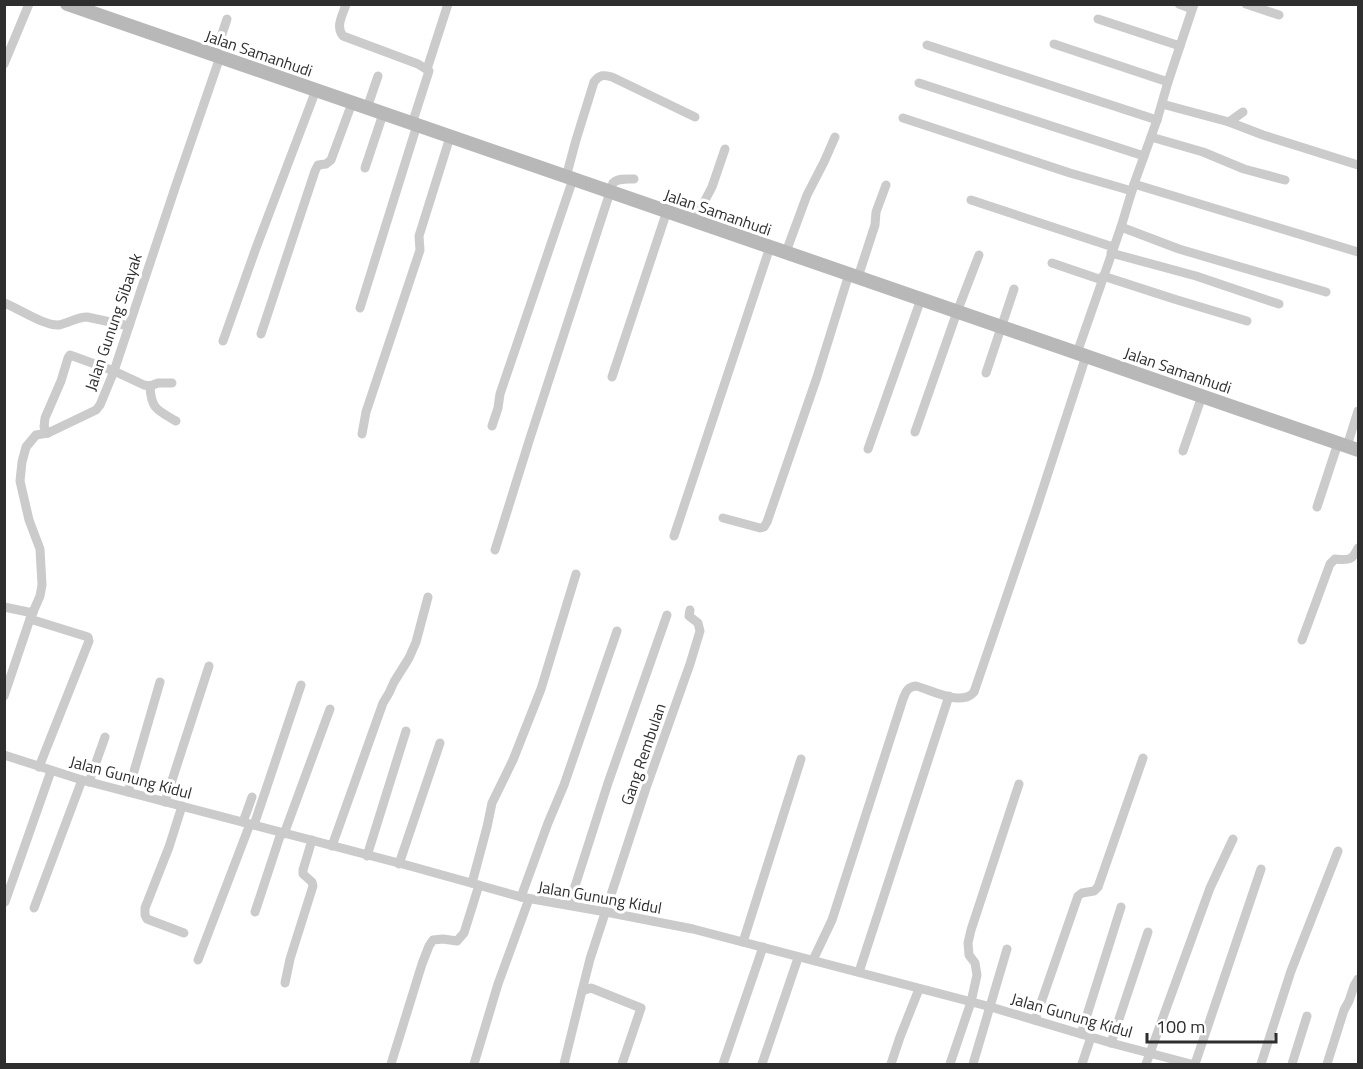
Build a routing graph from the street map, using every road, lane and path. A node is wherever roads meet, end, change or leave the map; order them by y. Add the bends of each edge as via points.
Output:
1 (29, 4) edge
2 (67, 4) edge
3 (346, 4) edge
4 (448, 4) edge
5 (1179, 4) edge
6 (1246, 4) edge
7 (1193, 7) edge
8 (1280, 15) dead end
9 (227, 19) dead end
10 (1098, 19) dead end
11 (1054, 44) dead end
12 (927, 45) dead end
13 (1180, 46) junction
14 (218, 56) junction
15 (4, 64) edge
16 (427, 69) junction
17 (378, 76) dead end
18 (1168, 82) junction
19 (919, 83) dead end
20 (316, 90) junction
21 (352, 103) junction
22 (1162, 104) junction
23 (367, 108) junction
24 (1243, 112) dead end
25 (383, 114) junction
26 (695, 117) dead end
27 (903, 118) dead end
28 (1157, 120) junction
29 (1228, 122) junction
30 (415, 124) junction
31 (450, 137) junction
32 (835, 137) dead end
33 (1151, 137) junction
34 (725, 149) dead end
35 (1144, 156) junction
36 (1359, 165) edge
37 (365, 168) dead end
38 (570, 178) junction
39 (634, 178) dead end
40 (1285, 180) dead end
41 (886, 185) dead end
42 (1133, 188) junction
43 (610, 192) junction
44 (971, 200) dead end
45 (667, 211) junction
46 (694, 221) junction
47 (1121, 227) junction
48 (770, 247) junction
49 (1112, 250) junction
50 (786, 252) junction
51 (1359, 252) edge
52 (979, 255) dead end
53 (1053, 263) dead end
54 (853, 276) junction
55 (1102, 278) junction
56 (1014, 289) dead end
57 (1326, 292) dead end
58 (921, 299) junction
59 (4, 303) edge
60 (1279, 304) dead end
61 (360, 308) dead end
62 (957, 312) junction
63 (1246, 321) dead end
64 (129, 326) junction
65 (1002, 327) junction
66 (261, 334) dead end
67 (223, 341) dead end
68 (1081, 354) junction
69 (114, 371) junction
70 (986, 373) dead end
71 (612, 377) dead end
72 (172, 383) dead end
73 (150, 386) junction
74 (1202, 396) junction
75 (1359, 411) edge
76 (176, 420) dead end
77 (492, 426) dead end
78 (915, 432) dead end
79 (48, 433) junction
80 (362, 434) dead end
81 (1348, 446) edge
82 (868, 449) dead end
83 (1183, 451) dead end
84 (1317, 507) dead end
85 (723, 518) dead end
86 (674, 536) dead end
87 (1359, 548) edge
88 (495, 550) dead end
89 (576, 574) dead end
90 (428, 597) dead end
91 (4, 606) edge
92 (690, 610) dead end
93 (668, 615) dead end
94 (31, 616) junction
95 (617, 631) dead end
96 (1302, 640) dead end
97 (209, 666) dead end
98 (160, 682) dead end
99 (301, 685) dead end
100 (4, 696) edge
101 (949, 696) junction
102 (330, 709) dead end
103 (406, 731) dead end
104 (105, 737) dead end
105 (440, 743) dead end
106 (4, 755) edge
107 (1143, 758) dead end
108 (801, 759) dead end
109 (39, 767) junction
110 (51, 771) junction
111 (85, 781) junction
112 (1019, 784) dead end
113 (128, 792) junction
114 (252, 797) dead end
115 (165, 802) junction
116 (182, 806) junction
117 (249, 824) junction
118 (283, 833) junction
119 (1233, 839) dead end
120 (312, 840) junction
121 (332, 846) junction
122 (1338, 850) dead end
123 (367, 856) junction
124 (399, 864) junction
125 (1261, 869) dead end
126 (476, 884) junction
127 (525, 898) junction
128 (5, 902) edge
129 (569, 905) junction
130 (1121, 907) dead end
131 (34, 908) dead end
132 (255, 912) dead end
133 (606, 912) junction
134 (1148, 932) dead end
135 (184, 933) dead end
136 (743, 942) junction
137 (763, 947) junction
138 (1007, 949) dead end
139 (798, 958) junction
140 (198, 960) dead end
141 (813, 960) junction
142 (859, 972) junction
143 (1359, 979) edge
144 (285, 983) dead end
145 (919, 989) junction
146 (582, 991) junction
147 (971, 1002) junction
148 (991, 1007) junction
149 (1307, 1016) dead end
150 (1035, 1020) junction
151 (1086, 1035) junction
152 (1111, 1043) junction
153 (1150, 1053) junction
154 (391, 1065) edge
155 (474, 1065) edge
156 (564, 1065) edge
157 (622, 1065) edge
158 (723, 1065) edge
159 (762, 1065) edge
160 (891, 1065) edge
161 (950, 1065) edge
162 (974, 1065) edge
163 (1082, 1065) edge
164 (1146, 1065) edge
165 (1193, 1065) edge
166 (1261, 1065) edge
167 (1293, 1065) edge
168 (1327, 1065) edge

1 - 15 street
2 - 14 street, Jalan Samanhudi
3 - 16 street via 339,26 343,36
4 - 16 street
5 - 7 street
6 - 8 street
7 - 13 street
9 - 14 street, Jalan Gunung Sibayak
10 - 13 street
11 - 18 street
12 - 28 street
13 - 18 street
14 - 20 street, Jalan Samanhudi
14 - 64 street, Jalan Gunung Sibayak
16 - 30 street
17 - 23 street
18 - 22 street
19 - 35 street
20 - 21 street, Jalan Samanhudi
20 - 67 street
21 - 23 street, Jalan Samanhudi
21 - 66 street via 331,160 318,165 315,171
22 - 28 street
22 - 29 street
23 - 25 street, Jalan Samanhudi
24 - 29 street
25 - 30 street, Jalan Samanhudi
25 - 37 street
26 - 38 street via 612,77 600,76 594,82 576,140
27 - 42 street
28 - 33 street
29 - 36 street
30 - 31 street, Jalan Samanhudi
30 - 61 street
31 - 38 street, Jalan Samanhudi
31 - 80 street via 419,236 420,250
32 - 50 street via 807,195
33 - 35 street
33 - 40 street
34 - 46 street via 712,188
35 - 42 street
38 - 43 street, Jalan Samanhudi
38 - 77 street
39 - 43 street via 615,181
41 - 54 street
42 - 47 street
42 - 51 street
43 - 45 street, Jalan Samanhudi
43 - 88 street
44 - 49 street
45 - 46 street, Jalan Samanhudi
45 - 71 street
46 - 48 street, Jalan Samanhudi
47 - 49 street
47 - 57 street via 1179,249
48 - 50 street, Jalan Samanhudi
48 - 86 street
49 - 55 street
49 - 60 street
50 - 54 street, Jalan Samanhudi
52 - 62 street
53 - 55 street
54 - 58 street, Jalan Samanhudi
54 - 85 street via 767,522 760,528
55 - 63 street
55 - 68 street
56 - 65 street
58 - 62 street, Jalan Samanhudi
58 - 82 street
59 - 64 street via 51,324 87,317
62 - 65 street, Jalan Samanhudi
62 - 78 street
64 - 69 street, Jalan Gunung Sibayak
65 - 68 street, Jalan Samanhudi
65 - 70 street
68 - 74 street, Jalan Samanhudi
68 - 101 street via 1036,510 976,686 970,696
69 - 73 street
69 - 79 street, Jalan Gunung Sibayak via 96,410
69 - 79 street via 69,356 45,418
72 - 73 street
73 - 76 street via 157,410
74 - 81 street, Jalan Samanhudi
74 - 83 street
75 - 81 street
79 - 94 street, Jalan Gunung Sibayak via 36,435 26,447 20,481 42,562 40,596
81 - 84 street
87 - 96 street via 1349,560 1335,559 1330,564
89 - 126 street via 541,688 492,803
90 - 121 street via 416,642 383,703
91 - 94 street
92 - 133 street, Gang Rembulan via 690,618 698,622 700,631
93 - 129 street
94 - 100 street, Jalan Gunung Sibayak
94 - 109 street via 88,637 89,641
95 - 127 street
97 - 115 street
98 - 113 street
99 - 117 street
101 - 141 street via 916,686 906,693 832,920
101 - 142 street
102 - 118 street
103 - 123 street
104 - 111 street
105 - 124 street
106 - 109 street, Jalan Gunung Kidul
107 - 150 street via 1098,887 1078,896
108 - 136 street
109 - 110 street, Jalan Gunung Kidul
110 - 111 street, Jalan Gunung Kidul
110 - 128 street
111 - 113 street, Jalan Gunung Kidul
111 - 131 street
112 - 147 street via 968,943 978,975
113 - 115 street, Jalan Gunung Kidul
114 - 117 street
115 - 116 street, Jalan Gunung Kidul
116 - 117 street, Jalan Gunung Kidul
116 - 135 street via 145,912 147,919
117 - 118 street, Jalan Gunung Kidul
117 - 140 street
118 - 120 street, Jalan Gunung Kidul
118 - 132 street
119 - 153 street via 1210,888
120 - 121 street, Jalan Gunung Kidul
120 - 144 street via 303,874 313,886
121 - 123 street, Jalan Gunung Kidul
122 - 166 street via 1291,971
123 - 124 street, Jalan Gunung Kidul
124 - 126 street, Jalan Gunung Kidul
125 - 165 street
126 - 127 street, Jalan Gunung Kidul
126 - 154 street via 461,937 457,941 433,940 429,946
127 - 129 street, Jalan Gunung Kidul
127 - 155 street
129 - 133 street, Jalan Gunung Kidul
130 - 151 street
133 - 136 street, Jalan Gunung Kidul
133 - 146 street, Gang Rembulan
134 - 152 street
136 - 137 street, Jalan Gunung Kidul
137 - 139 street, Jalan Gunung Kidul
137 - 158 street
138 - 148 street
139 - 141 street, Jalan Gunung Kidul
139 - 159 street
141 - 142 street, Jalan Gunung Kidul
142 - 145 street, Jalan Gunung Kidul
143 - 168 street via 1344,1010
145 - 147 street, Jalan Gunung Kidul
145 - 160 street
146 - 156 street, Gang Rembulan
146 - 157 street via 591,988 641,1008
147 - 148 street, Jalan Gunung Kidul
147 - 161 street
148 - 150 street, Jalan Gunung Kidul
148 - 162 street
149 - 167 street
150 - 151 street, Jalan Gunung Kidul
151 - 152 street, Jalan Gunung Kidul
151 - 163 street
152 - 153 street, Jalan Gunung Kidul
153 - 164 street
153 - 165 street, Jalan Gunung Kidul

